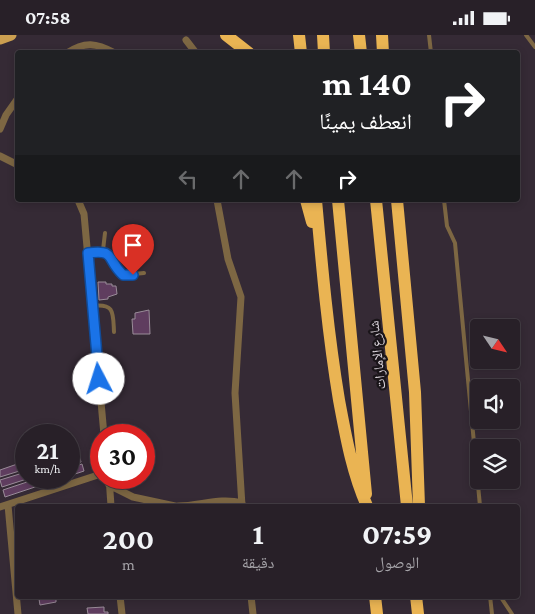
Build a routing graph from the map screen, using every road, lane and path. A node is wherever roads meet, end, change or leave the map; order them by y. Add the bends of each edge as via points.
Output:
1 (11, 35) edge
2 (226, 35) edge
3 (299, 35) edge
4 (323, 35) edge
5 (359, 35) edge
6 (382, 35) edge
7 (429, 35) edge
8 (526, 35) edge
9 (0, 39) edge
10 (186, 39) dead end
11 (535, 47) edge
12 (72, 50) edge
13 (108, 50) edge
14 (194, 50) edge
15 (245, 50) edge
16 (301, 50) edge
17 (324, 50) edge
18 (361, 50) edge
19 (384, 50) edge
20 (431, 50) edge
21 (15, 102) edge
22 (0, 129) edge
23 (0, 156) edge
24 (15, 164) edge
25 (79, 202) edge
26 (217, 202) edge
27 (307, 202) edge
28 (316, 202) edge
29 (338, 202) edge
30 (376, 202) edge
31 (397, 202) edge
32 (444, 202) edge
33 (105, 233) dead end
34 (320, 239) junction
35 (102, 251) junction
36 (88, 253) junction
37 (144, 273) dead end
38 (92, 305) junction
39 (114, 331) dead end
40 (103, 424) edge
41 (90, 478) edge
42 (110, 489) edge
43 (121, 489) edge
44 (111, 504) edge
45 (167, 504) edge
46 (202, 504) edge
47 (238, 504) edge
48 (242, 504) edge
49 (366, 504) edge
50 (367, 504) edge
51 (407, 504) edge
52 (419, 504) edge
53 (480, 504) edge
54 (8, 505) junction
55 (0, 507) edge
56 (15, 581) edge
57 (17, 599) edge
58 (120, 599) edge
59 (251, 599) edge
60 (375, 599) edge
61 (417, 599) edge
62 (490, 599) edge
63 (502, 599) edge
64 (18, 614) edge
65 (122, 614) edge
66 (253, 614) edge
67 (377, 614) edge
68 (418, 614) edge
69 (492, 614) edge
70 (512, 614) edge

1 - 9 main road
2 - 15 highway
3 - 16 highway
4 - 17 highway
5 - 18 highway
6 - 19 highway
7 - 20 lane
8 - 11 lane
10 - 14 street
12 - 13 street via 92,43
21 - 22 street
23 - 24 street
25 - 36 street via 84,214
26 - 48 street via 228,259 241,297 235,393
27 - 34 highway
28 - 34 highway
29 - 50 highway, شارع الإمارات
30 - 51 highway, شارع الإمارات
31 - 52 highway via 415,392
32 - 53 lane via 446,226 455,243
33 - 35 lane
34 - 49 highway via 328,326 344,431
35 - 36 lane
35 - 37 lane via 109,255 123,275
36 - 38 street
38 - 39 lane via 110,307
38 - 40 street
41 - 54 street
42 - 44 street
43 - 45 street via 133,497
46 - 47 street via 222,500
54 - 55 street
54 - 56 street
57 - 64 street
58 - 65 street
59 - 66 street
60 - 67 highway
61 - 68 highway
62 - 69 lane
63 - 70 lane

